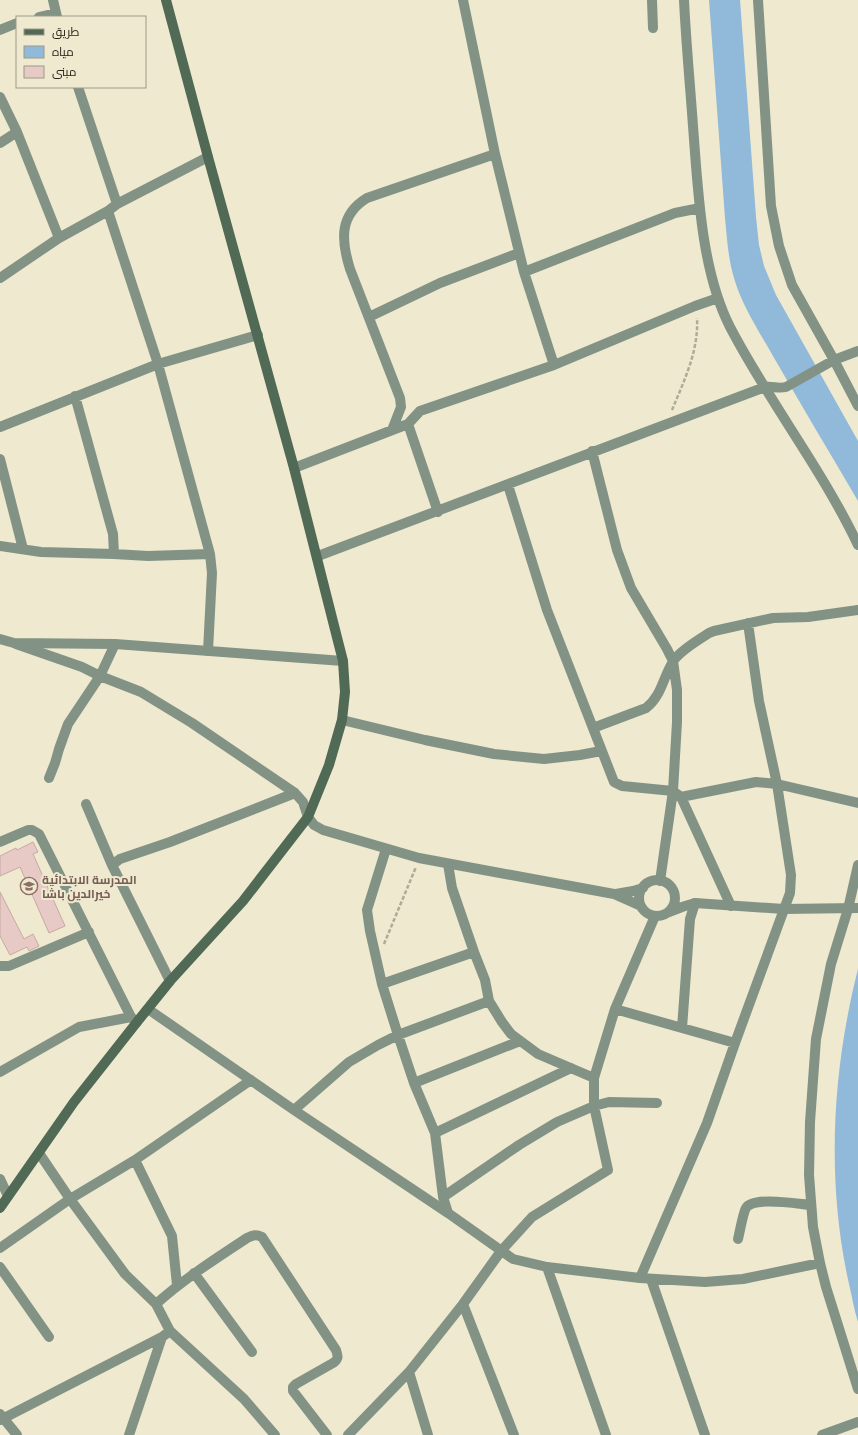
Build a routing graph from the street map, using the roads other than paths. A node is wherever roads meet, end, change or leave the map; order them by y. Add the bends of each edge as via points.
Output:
1 (52, 0) edge
2 (166, 0) edge
3 (463, 0) edge
4 (652, 0) edge
5 (684, 0) edge
6 (758, 0) edge
7 (56, 15) edge
8 (16, 23) edge
9 (653, 28) dead end
10 (0, 30) edge
11 (78, 88) edge
12 (0, 97) edge
13 (17, 132) junction
14 (0, 143) edge
15 (495, 154) junction
16 (208, 157) junction
17 (117, 204) junction
18 (700, 208) junction
19 (108, 211) junction
20 (59, 238) junction
21 (520, 253) junction
22 (524, 272) junction
23 (0, 278) edge
24 (718, 298) junction
25 (369, 317) junction
26 (258, 335) junction
27 (858, 352) edge
28 (834, 360) junction
29 (158, 364) junction
30 (554, 365) junction
31 (765, 387) junction
32 (75, 396) junction
33 (858, 406) edge
34 (408, 424) junction
35 (0, 427) edge
36 (392, 430) junction
37 (592, 452) junction
38 (0, 459) edge
39 (294, 468) junction
40 (508, 484) junction
41 (438, 512) junction
42 (858, 545) edge
43 (0, 546) edge
44 (23, 549) junction
45 (114, 554) junction
46 (210, 554) junction
47 (318, 556) junction
48 (858, 610) edge
49 (748, 623) junction
50 (0, 640) edge
51 (14, 643) junction
52 (115, 644) junction
53 (208, 651) junction
54 (344, 660) junction
55 (673, 661) junction
56 (100, 676) junction
57 (342, 720) junction
58 (593, 728) junction
59 (601, 751) junction
60 (49, 778) dead end
61 (777, 784) junction
62 (294, 793) junction
63 (677, 794) junction
64 (858, 803) edge
65 (86, 804) dead end
66 (308, 817) junction
67 (0, 842) edge
68 (386, 849) junction
69 (448, 864) junction
70 (112, 865) junction
71 (858, 865) edge
72 (660, 881) junction
73 (643, 888) junction
74 (672, 889) junction
75 (614, 894) junction
76 (695, 904) junction
77 (641, 906) junction
78 (730, 906) junction
79 (853, 908) edge
80 (784, 909) junction
81 (669, 912) junction
82 (655, 916) junction
83 (89, 932) junction
84 (474, 952) junction
85 (0, 966) edge
86 (170, 982) junction
87 (382, 984) junction
88 (489, 1001) junction
89 (148, 1009) junction
90 (615, 1009) junction
91 (134, 1020) junction
92 (682, 1028) junction
93 (398, 1036) junction
94 (520, 1042) junction
95 (735, 1043) junction
96 (572, 1068) junction
97 (0, 1072) edge
98 (594, 1078) junction
99 (251, 1080) junction
100 (414, 1082) junction
101 (657, 1104) dead end
102 (594, 1106) junction
103 (294, 1110) junction
104 (435, 1134) junction
105 (39, 1153) junction
106 (135, 1160) junction
107 (1, 1184) edge
108 (8, 1196) junction
109 (443, 1197) junction
110 (70, 1199) junction
111 (811, 1205) junction
112 (0, 1208) edge
113 (448, 1213) junction
114 (738, 1238) dead end
115 (0, 1248) edge
116 (501, 1251) junction
117 (820, 1263) junction
118 (547, 1266) junction
119 (0, 1267) edge
120 (194, 1273) junction
121 (640, 1278) junction
122 (651, 1279) junction
123 (177, 1285) junction
124 (156, 1304) junction
125 (462, 1304) junction
126 (166, 1334) junction
127 (49, 1338) dead end
128 (252, 1352) dead end
129 (409, 1372) junction
130 (858, 1389) edge
131 (1, 1417) edge
132 (858, 1422) edge
133 (351, 1434) edge
134 (18, 1435) edge
135 (129, 1435) edge
136 (275, 1435) edge
137 (327, 1435) edge
138 (428, 1435) edge
139 (514, 1435) edge
140 (606, 1435) edge
141 (704, 1435) edge
142 (822, 1435) edge

1 - 7 street
2 - 16 main road
3 - 15 street
4 - 9 street
5 - 18 street
6 - 28 street via 771,206 779,246 792,285
8 - 10 street
11 - 17 street
12 - 13 street
13 - 14 street
13 - 20 street
15 - 21 street
15 - 25 street via 367,198 353,208 346,220 345,253
16 - 17 street
16 - 26 main road
17 - 19 street
18 - 22 street via 675,213
18 - 24 street via 705,246
19 - 20 street
19 - 29 street
20 - 23 street
21 - 22 street
21 - 25 street via 440,283
22 - 30 street
24 - 30 street
24 - 31 street via 730,326
25 - 36 street via 400,398 401,407
26 - 29 street
26 - 39 main road
27 - 28 street
28 - 31 street via 786,387
28 - 33 street
29 - 32 street
29 - 46 street
30 - 34 street via 420,411
31 - 37 street
31 - 42 street via 823,481
32 - 35 street
32 - 45 street via 113,534
34 - 36 street
34 - 41 street
36 - 39 street
37 - 40 street
37 - 55 street via 624,570 631,588
38 - 44 street
39 - 47 main road
40 - 41 street
40 - 58 street via 546,610
41 - 47 street
43 - 44 street
44 - 45 street via 41,552
45 - 46 street
46 - 53 street via 212,573
47 - 54 main road
48 - 49 street via 808,617 773,618
49 - 55 street via 709,633 678,654
49 - 61 street via 759,701
50 - 51 street
51 - 52 street
51 - 56 street
52 - 53 street
52 - 56 street
53 - 54 street
54 - 57 main road via 345,692
55 - 58 street via 658,696 652,703 646,708
55 - 63 street via 677,690
56 - 60 street via 68,724
56 - 62 street via 141,692 192,723
57 - 59 street via 494,754 544,759
57 - 66 main road via 329,764
58 - 59 street
59 - 63 street via 614,782 622,786
61 - 63 street via 756,782
61 - 64 street
61 - 80 street via 791,875 790,893
62 - 66 street via 303,802
62 - 70 street via 120,859
63 - 72 street
63 - 78 street
65 - 70 street
66 - 68 street via 314,825 323,830
66 - 86 main road via 243,901
67 - 83 street via 28,830 39,834
68 - 69 street
68 - 87 street via 367,910
69 - 75 street
69 - 84 street via 452,888
70 - 86 street
71 - 79 street
72 - 73 street via 650,882
72 - 74 street
73 - 75 street
73 - 77 street via 640,894
74 - 76 street
74 - 81 street via 675,893 675,904
75 - 77 street
76 - 78 street
76 - 81 street
76 - 92 street via 690,919
77 - 82 street via 644,911
78 - 80 street
79 - 80 street
79 - 111 street via 830,964 816,1039 810,1122
80 - 95 street
81 - 82 street
82 - 90 street
83 - 85 street via 9,966
83 - 91 street
84 - 87 street
84 - 88 street via 485,980
86 - 89 main road
87 - 93 street
88 - 93 street
88 - 94 street via 511,1034
89 - 91 main road
89 - 99 street
90 - 92 street
90 - 98 street
91 - 97 street via 80,1028
91 - 105 main road
92 - 95 street
93 - 100 street
93 - 103 street via 378,1044 349,1062
94 - 96 street via 538,1054
94 - 100 street
95 - 121 street via 707,1123
96 - 98 street
96 - 104 street
98 - 102 street
99 - 103 street
99 - 106 street
100 - 104 street
101 - 102 street via 609,1102
102 - 109 street via 557,1122 519,1144
102 - 116 street via 608,1170 532,1217
103 - 113 street
104 - 109 street
105 - 108 main road
105 - 110 street
106 - 110 street
106 - 123 street via 172,1236
107 - 108 street
108 - 112 main road
109 - 113 street
110 - 115 street
110 - 124 street via 125,1274
111 - 114 street via 762,1201 752,1203 746,1207
111 - 117 street
113 - 116 street
116 - 118 street via 513,1259
116 - 125 street
117 - 122 street via 743,1279 705,1282
117 - 130 street
118 - 121 street
118 - 140 street
119 - 127 street
120 - 123 street
120 - 128 street
120 - 137 street via 252,1235 262,1237 338,1356 336,1361 293,1387 293,1391
121 - 122 street
122 - 141 street
123 - 124 street
124 - 126 street
125 - 129 street
125 - 139 street
126 - 131 street
126 - 135 street
126 - 136 street via 244,1399
129 - 133 street
129 - 138 street
131 - 134 street
132 - 142 street

